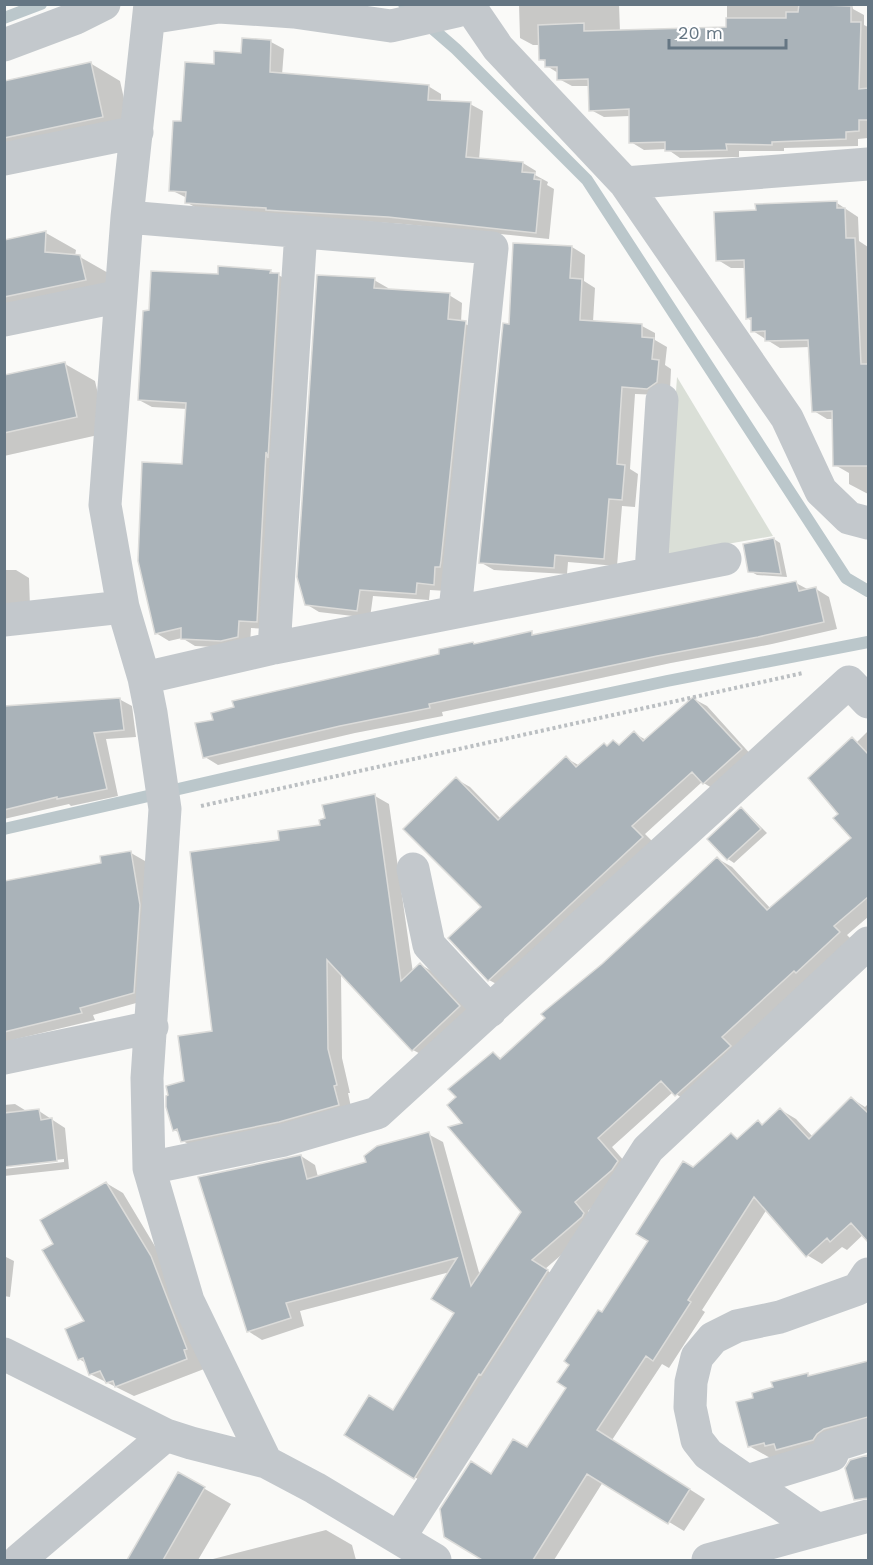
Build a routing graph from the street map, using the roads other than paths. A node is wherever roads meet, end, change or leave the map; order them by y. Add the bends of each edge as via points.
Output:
1 (104, 4) edge
2 (462, 7) edge
3 (149, 11) edge
4 (4, 45) edge
5 (137, 132) junction
6 (4, 159) edge
7 (868, 164) edge
8 (625, 183) junction
9 (127, 217) junction
10 (301, 231) junction
11 (121, 296) junction
12 (4, 320) edge
13 (662, 400) dead end
14 (868, 523) edge
15 (725, 559) dead end
16 (651, 573) junction
17 (123, 607) junction
18 (455, 611) junction
19 (4, 620) edge
20 (274, 648) junction
21 (144, 678) junction
22 (855, 682) edge
23 (413, 868) dead end
24 (868, 943) edge
25 (490, 1011) junction
26 (152, 1027) junction
27 (4, 1058) edge
28 (149, 1168) junction
29 (867, 1280) edge
30 (4, 1354) edge
31 (166, 1435) junction
32 (868, 1435) edge
33 (266, 1462) junction
34 (747, 1481) junction
35 (868, 1516) edge
36 (818, 1530) junction
37 (399, 1538) junction
38 (19, 1560) edge
39 (435, 1560) edge
40 (708, 1560) edge

1 - 4 street
2 - 3 street via 391,26 294,12 219,7
2 - 8 street
3 - 5 street
5 - 6 street
5 - 9 street
7 - 8 street
8 - 14 street via 787,418 821,491 849,518
9 - 10 street
9 - 11 street
10 - 18 street via 492,248
10 - 20 street
11 - 12 street
11 - 17 street via 105,505
13 - 16 street
15 - 16 street
16 - 18 street
17 - 19 street
17 - 21 street
18 - 20 street
20 - 21 street
21 - 26 street via 165,811
22 - 25 street
23 - 25 street via 429,945
24 - 37 street via 648,1149
25 - 28 street via 377,1113 284,1140
26 - 27 street
26 - 28 street via 147,1078
28 - 33 street via 188,1301
29 - 34 street via 858,1289 780,1317 737,1326 713,1338 697,1357 690,1407 697,1440 708,1454
30 - 31 street
31 - 33 street
31 - 38 street
32 - 34 street via 830,1447 832,1455
33 - 37 street
34 - 36 street
35 - 36 street
36 - 40 street
37 - 39 street

